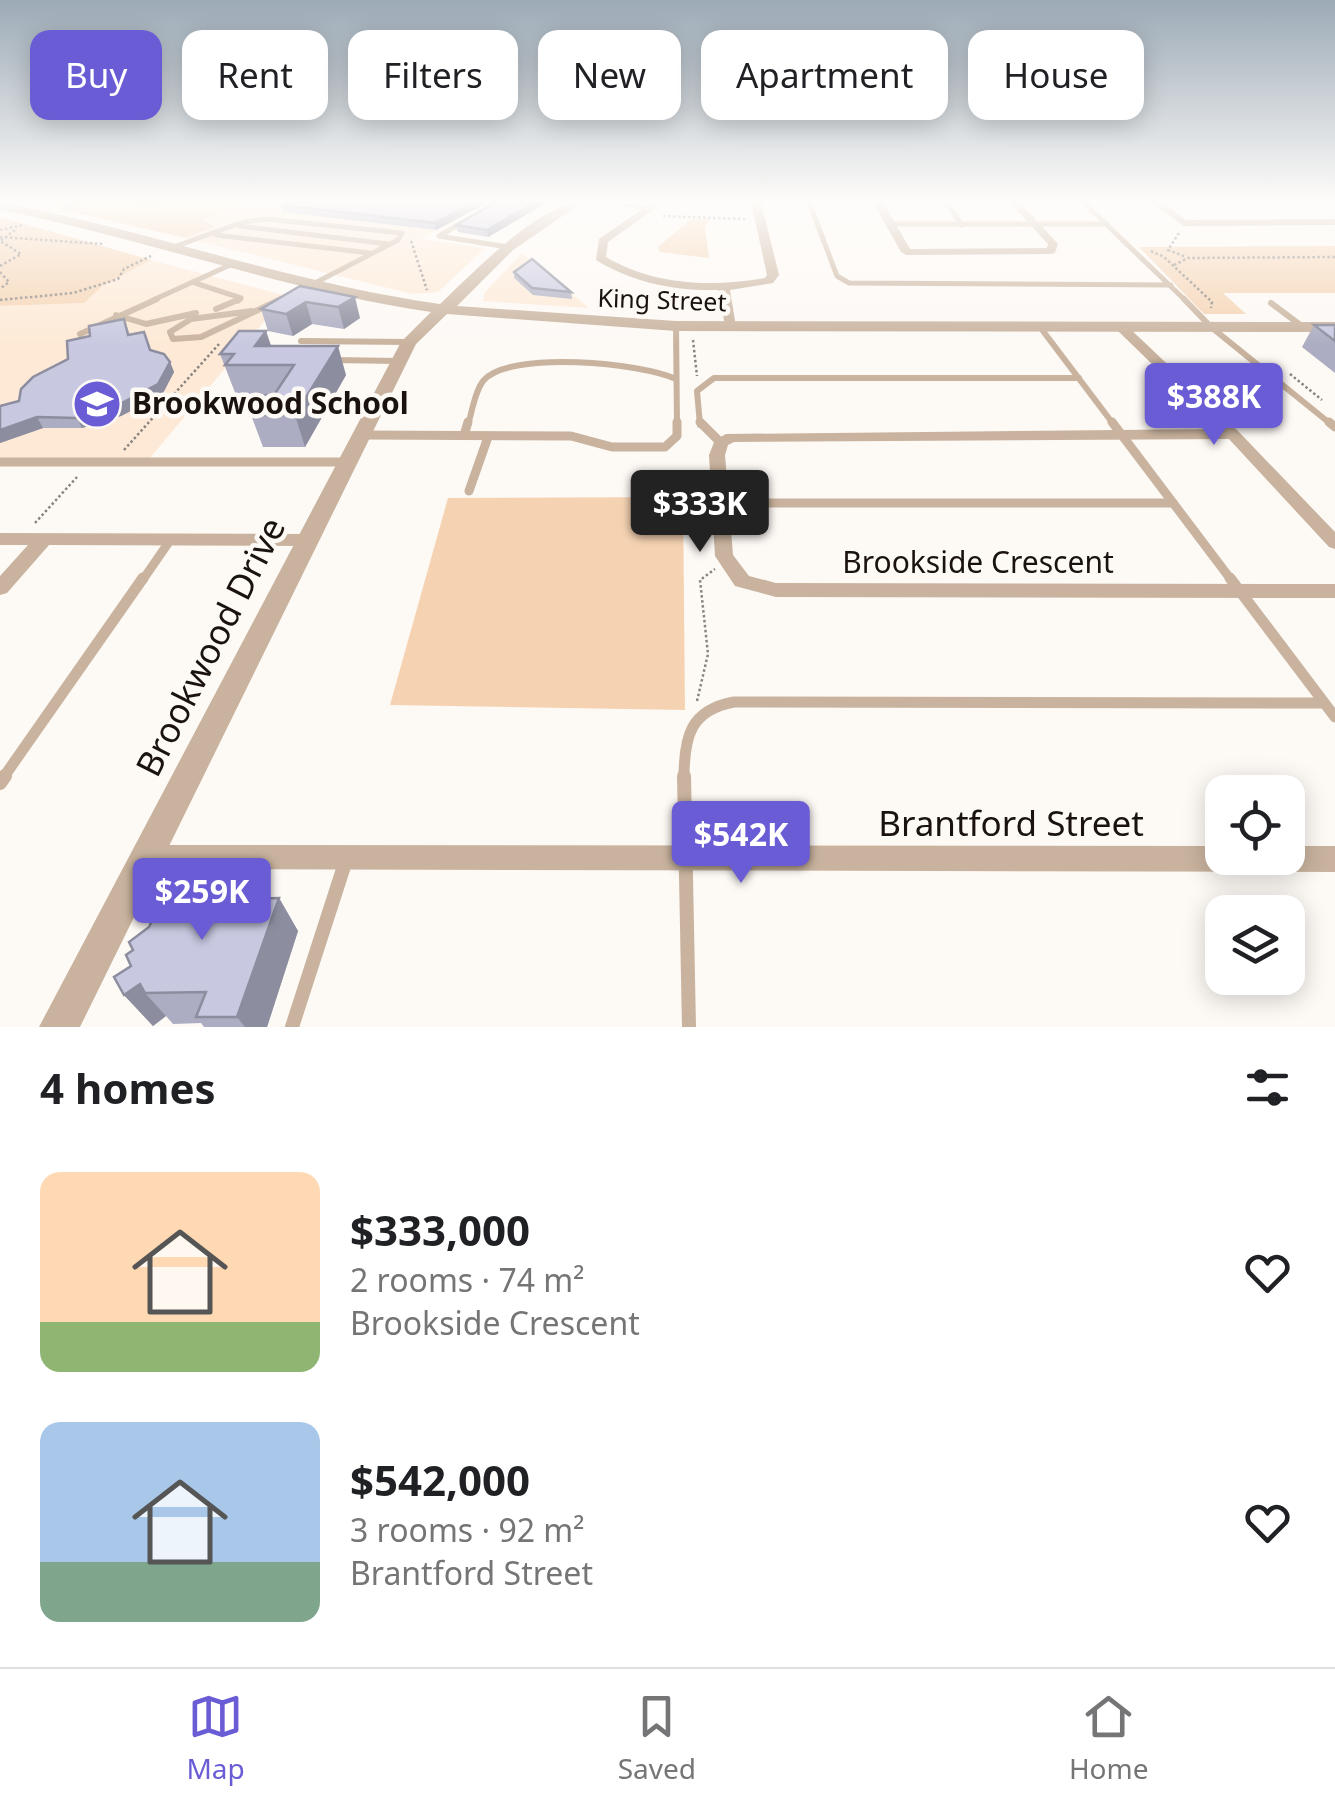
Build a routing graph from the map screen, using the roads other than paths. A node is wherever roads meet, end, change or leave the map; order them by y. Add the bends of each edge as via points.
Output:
1 (160, 250) edge
2 (167, 250) edge
3 (346, 250) edge
4 (378, 250) edge
5 (505, 250) edge
6 (602, 250) edge
7 (767, 250) edge
8 (827, 250) edge
9 (905, 250) edge
10 (1051, 250) edge
11 (1134, 250) edge
12 (164, 251) junction
13 (372, 253) junction
14 (230, 265) junction
15 (192, 282) junction
16 (723, 284) junction
17 (1170, 284) junction
18 (310, 286) junction
19 (1271, 303) dead end
20 (443, 310) junction
21 (252, 311) junction
22 (116, 315) junction
23 (676, 326) junction
24 (730, 327) junction
25 (1040, 327) junction
26 (1121, 327) junction
27 (1211, 327) junction
28 (1302, 327) junction
29 (1332, 330) edge
30 (80, 334) edge
31 (300, 341) edge
32 (404, 352) junction
33 (675, 356) junction
34 (327, 360) edge
35 (652, 368) junction
36 (1078, 378) junction
37 (676, 379) junction
38 (1335, 427) edge
39 (1121, 434) junction
40 (1233, 434) junction
41 (361, 435) junction
42 (464, 435) junction
43 (488, 436) junction
44 (720, 443) junction
45 (0, 462) edge
46 (347, 462) junction
47 (470, 491) dead end
48 (720, 503) junction
49 (1173, 503) junction
50 (0, 538) edge
51 (44, 538) junction
52 (171, 539) junction
53 (308, 540) junction
54 (1335, 543) edge
55 (0, 588) edge
56 (1240, 590) junction
57 (1335, 591) edge
58 (1324, 702) junction
59 (1335, 717) edge
60 (0, 783) edge
61 (147, 857) junction
62 (346, 857) junction
63 (686, 858) junction
64 (1335, 859) edge
65 (59, 1027) edge
66 (292, 1027) edge
67 (689, 1027) edge

1 - 12 street, King Street
2 - 12 lane
3 - 13 lane
4 - 13 lane
5 - 20 street, Brookwood Drive
6 - 16 street via 600,258 640,280
7 - 16 street via 773,278
8 - 17 lane via 837,276 849,283
9 - 10 street
11 - 17 lane
12 - 14 street, King Street
13 - 18 lane
14 - 15 lane
14 - 18 street, King Street
15 - 22 lane
15 - 22 lane via 240,298 234,306 156,324
16 - 24 street
17 - 27 lane
18 - 20 street, King Street
18 - 21 lane
19 - 28 lane
20 - 23 street, King Street
20 - 32 street, Brookwood Drive
21 - 21 lane via 191,319 170,332 172,339 201,337
22 - 30 lane
23 - 24 street, King Street
23 - 33 lane
24 - 25 street, King Street
25 - 26 street, King Street
25 - 36 lane
26 - 27 street, King Street
26 - 40 street
27 - 28 street, King Street
27 - 38 lane
28 - 29 street, King Street
31 - 32 lane
32 - 34 lane
32 - 41 street, Brookwood Drive
33 - 35 lane
33 - 37 lane
35 - 37 lane
35 - 42 lane via 499,369 482,382
36 - 39 lane
36 - 44 lane via 706,381 697,391 700,424
37 - 43 lane via 677,436 665,447 612,447 571,436
39 - 40 street
39 - 44 street via 746,435
39 - 49 lane
40 - 54 street
41 - 42 lane
41 - 46 street, Brookwood Drive
42 - 43 lane
43 - 47 lane
44 - 48 street
45 - 46 lane
46 - 53 street, Brookwood Drive
48 - 49 lane
48 - 56 street, Brookside Crescent via 728,564 742,582 776,590
49 - 56 lane
50 - 51 street
51 - 52 street
51 - 55 street
52 - 53 street
52 - 60 lane
53 - 61 street, Brookwood Drive
56 - 57 street, Brookside Crescent
56 - 58 lane
58 - 59 lane
58 - 63 lane via 734,702 697,713 686,728
61 - 62 street, Brantford Street
61 - 65 street, Brookwood Drive
62 - 63 street, Brantford Street
62 - 66 lane
63 - 64 street, Brantford Street
63 - 67 lane

